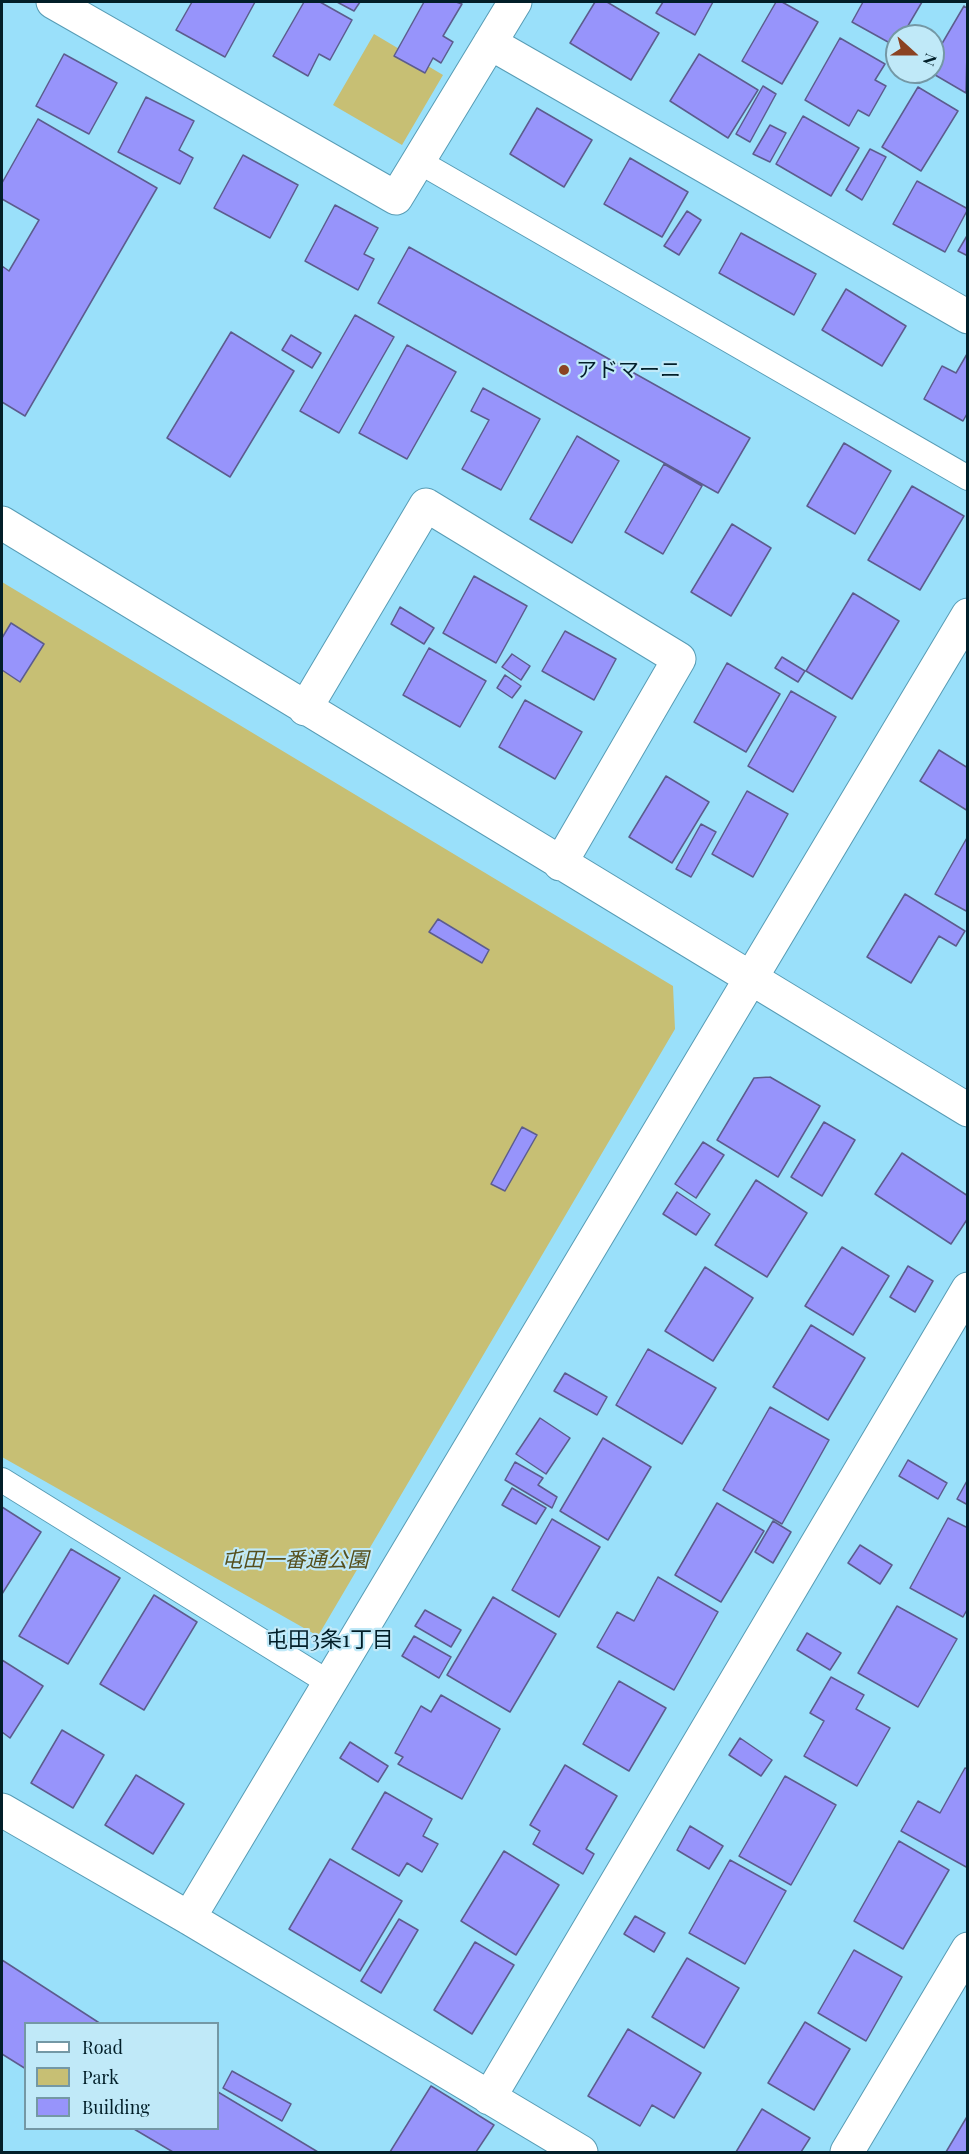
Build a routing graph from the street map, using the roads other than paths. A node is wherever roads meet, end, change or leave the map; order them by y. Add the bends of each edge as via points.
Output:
1 (53, 2) edge
2 (514, 2) edge
3 (490, 43) junction
4 (418, 161) junction
5 (968, 317) edge
6 (968, 478) edge
7 (2, 523) edge
8 (968, 615) edge
9 (305, 709) junction
10 (560, 864) junction
11 (750, 977) junction
12 (968, 1110) edge
13 (968, 1289) edge
14 (2, 1480) edge
15 (331, 1684) junction
16 (2, 1810) edge
17 (189, 1918) junction
18 (968, 1949) edge
19 (489, 2097) junction
20 (581, 2152) edge
21 (847, 2152) edge

1 - 4 street via 396,198
2 - 3 street
3 - 4 street
3 - 5 street
4 - 6 lane
7 - 9 street
8 - 11 street
9 - 10 street
9 - 10 street via 426,505 447,517 679,659
10 - 11 street
11 - 12 street
11 - 15 street
13 - 19 street
14 - 15 lane
15 - 17 street
16 - 17 street
17 - 19 street
18 - 21 street
19 - 20 street

